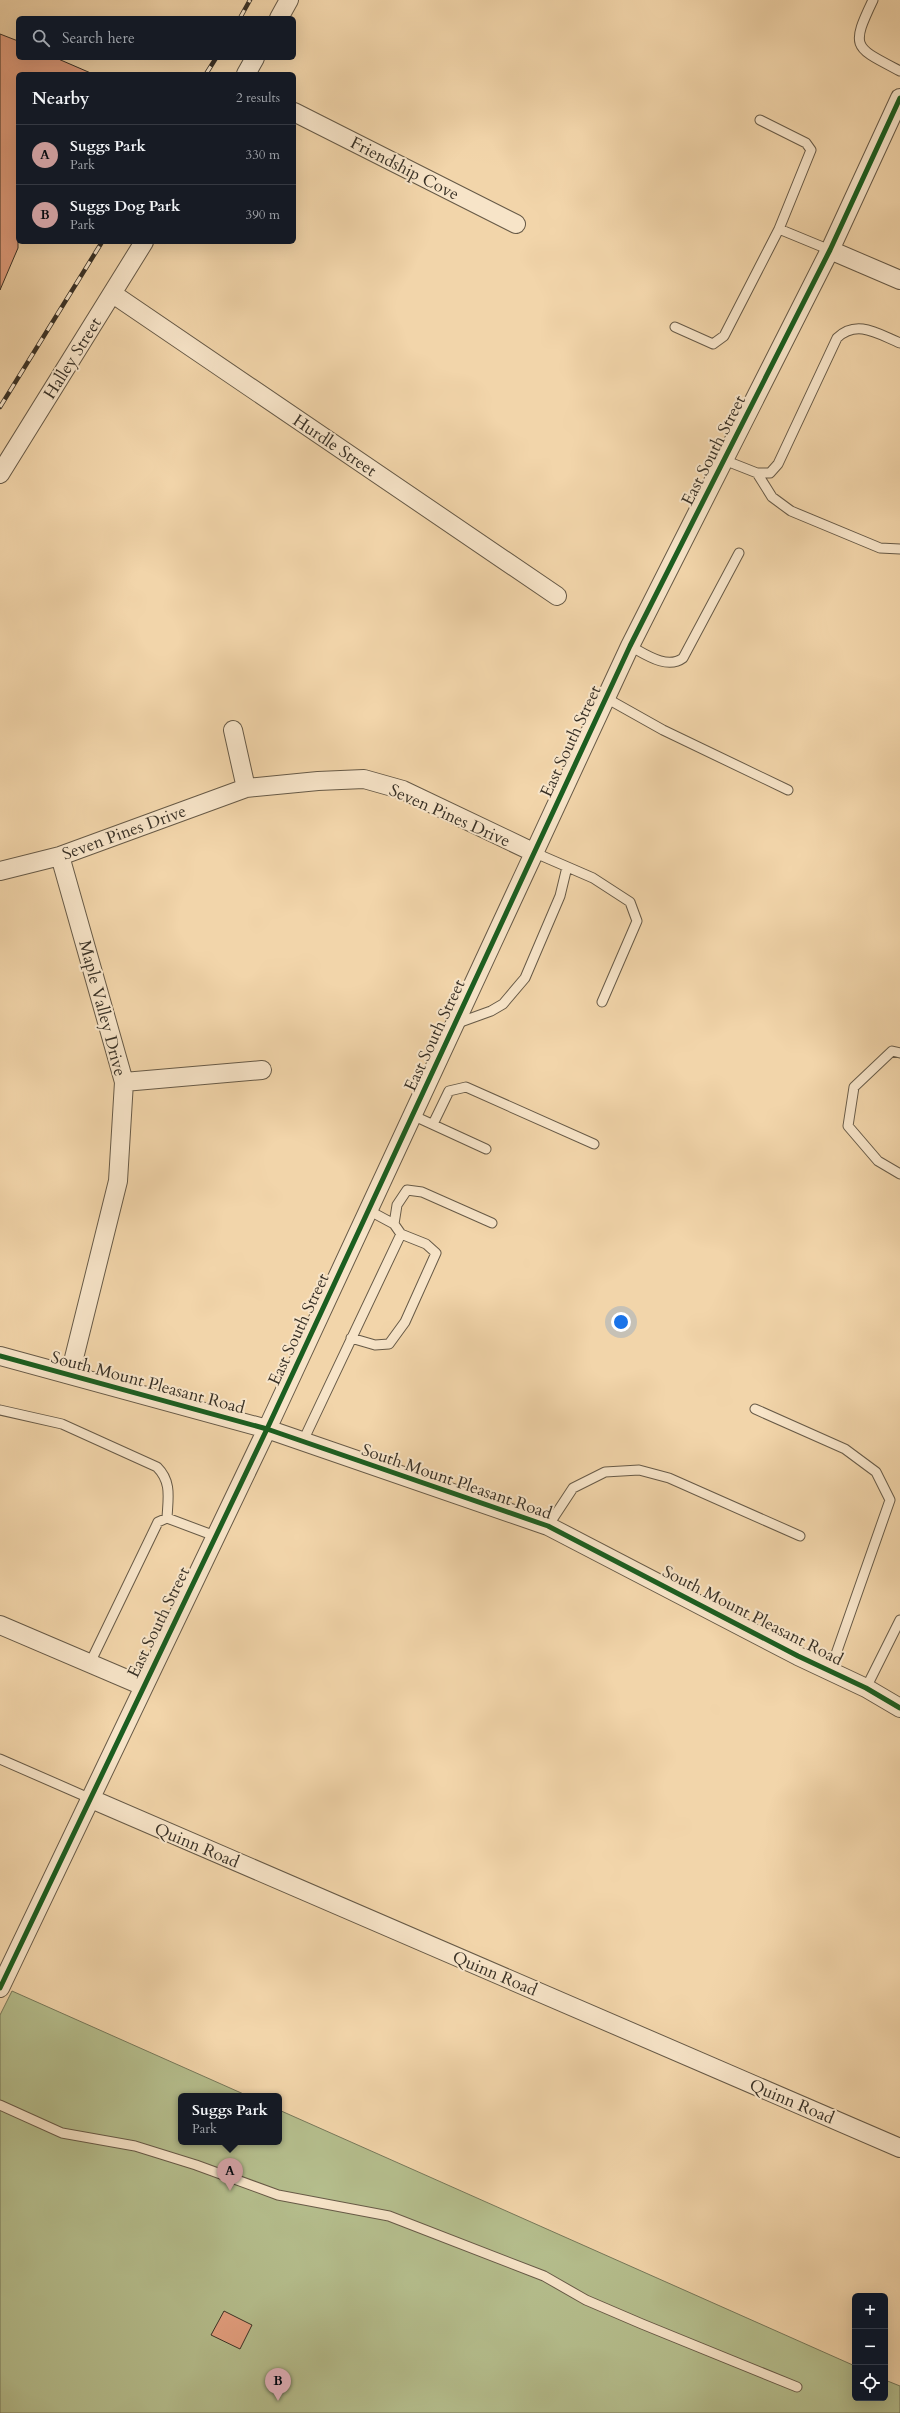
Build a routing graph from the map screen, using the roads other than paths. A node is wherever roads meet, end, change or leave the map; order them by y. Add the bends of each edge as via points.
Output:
1 (289, 0) edge
2 (873, 0) edge
3 (280, 16) edge
4 (254, 60) edge
5 (900, 71) edge
6 (247, 72) edge
7 (900, 98) edge
8 (296, 113) edge
9 (760, 120) dead end
10 (516, 224) dead end
11 (779, 229) junction
12 (143, 244) edge
13 (830, 250) junction
14 (900, 280) edge
15 (112, 294) junction
16 (676, 327) dead end
17 (900, 343) edge
18 (724, 460) junction
19 (757, 473) junction
20 (0, 474) edge
21 (900, 549) edge
22 (739, 553) dead end
23 (557, 596) dead end
24 (630, 646) junction
25 (606, 698) junction
26 (233, 730) dead end
27 (246, 788) junction
28 (788, 790) dead end
29 (533, 852) junction
30 (60, 856) junction
31 (567, 867) junction
32 (0, 871) edge
33 (602, 1002) dead end
34 (454, 1024) junction
35 (900, 1054) edge
36 (262, 1070) dead end
37 (124, 1082) junction
38 (412, 1115) junction
39 (433, 1124) junction
40 (594, 1144) dead end
41 (486, 1149) dead end
42 (900, 1174) edge
43 (368, 1210) junction
44 (394, 1224) junction
45 (492, 1224) dead end
46 (401, 1234) junction
47 (351, 1338) junction
48 (0, 1356) edge
49 (70, 1374) junction
50 (755, 1409) dead end
51 (0, 1410) edge
52 (267, 1429) junction
53 (303, 1442) junction
54 (167, 1518) junction
55 (548, 1526) junction
56 (215, 1536) junction
57 (800, 1536) dead end
58 (900, 1620) edge
59 (0, 1624) edge
60 (90, 1663) junction
61 (830, 1671) junction
62 (143, 1686) junction
63 (866, 1688) junction
64 (900, 1708) edge
65 (0, 1759) edge
66 (89, 1798) junction
67 (0, 1988) edge
68 (0, 2105) edge
69 (900, 2148) edge
70 (797, 2387) dead end

1 - 3 street
2 - 5 lane via 859,30 858,41 864,50
4 - 6 street
7 - 13 street, East South Street
8 - 10 street, Friendship Cove
9 - 11 lane via 806,143 811,150
11 - 13 lane
11 - 16 lane via 724,336 713,344
12 - 15 street, Halley Street
13 - 14 street
13 - 18 street, East South Street
15 - 20 street, Halley Street
15 - 23 street, Hurdle Street
17 - 19 lane via 865,328 856,327 836,338 778,464 770,473
18 - 19 lane
18 - 24 street, East South Street
19 - 21 lane via 772,497 791,511 880,548
22 - 24 lane via 683,658 677,663 668,664
24 - 25 street, East South Street
25 - 28 lane via 663,730
25 - 29 street, East South Street
26 - 27 street
27 - 29 street, Seven Pines Drive via 364,779 403,790
27 - 30 street, Seven Pines Drive
29 - 31 lane
29 - 34 street, East South Street
30 - 32 street, Seven Pines Drive
30 - 37 street, Maple Valley Drive
31 - 33 lane via 593,878 630,902 637,921
31 - 34 lane via 560,896 525,978 503,1004
34 - 38 street, East South Street
35 - 42 lane via 892,1051 854,1087 848,1126 878,1161
36 - 37 street
37 - 49 street, Maple Valley Drive via 118,1181
38 - 39 lane
38 - 43 street, East South Street
39 - 40 lane via 449,1092 466,1087
39 - 41 lane
43 - 44 lane
43 - 52 street, East South Street
44 - 45 lane via 397,1205 407,1190 422,1192
44 - 46 lane
46 - 47 lane
46 - 47 lane via 426,1244 436,1253 405,1322 389,1344 375,1345
47 - 53 lane
48 - 49 street, South Mount Pleasant Road
49 - 52 street, South Mount Pleasant Road
50 - 61 lane via 846,1449 876,1472 890,1500
51 - 54 lane via 62,1424 157,1467 165,1476 168,1492
52 - 53 street, South Mount Pleasant Road
52 - 56 street, East South Street
53 - 55 street, South Mount Pleasant Road
54 - 56 lane
54 - 60 lane via 158,1522
55 - 57 lane via 573,1488 605,1472 639,1470 669,1478
55 - 61 street, South Mount Pleasant Road
56 - 62 street, East South Street
58 - 63 lane
59 - 60 street
60 - 62 street
61 - 63 street, South Mount Pleasant Road
62 - 66 street, East South Street
63 - 64 street, South Mount Pleasant Road
65 - 66 lane
66 - 67 street, East South Street
66 - 69 street, Quinn Road
68 - 70 lane via 62,2133 135,2146 278,2195 389,2216 544,2276 586,2300

